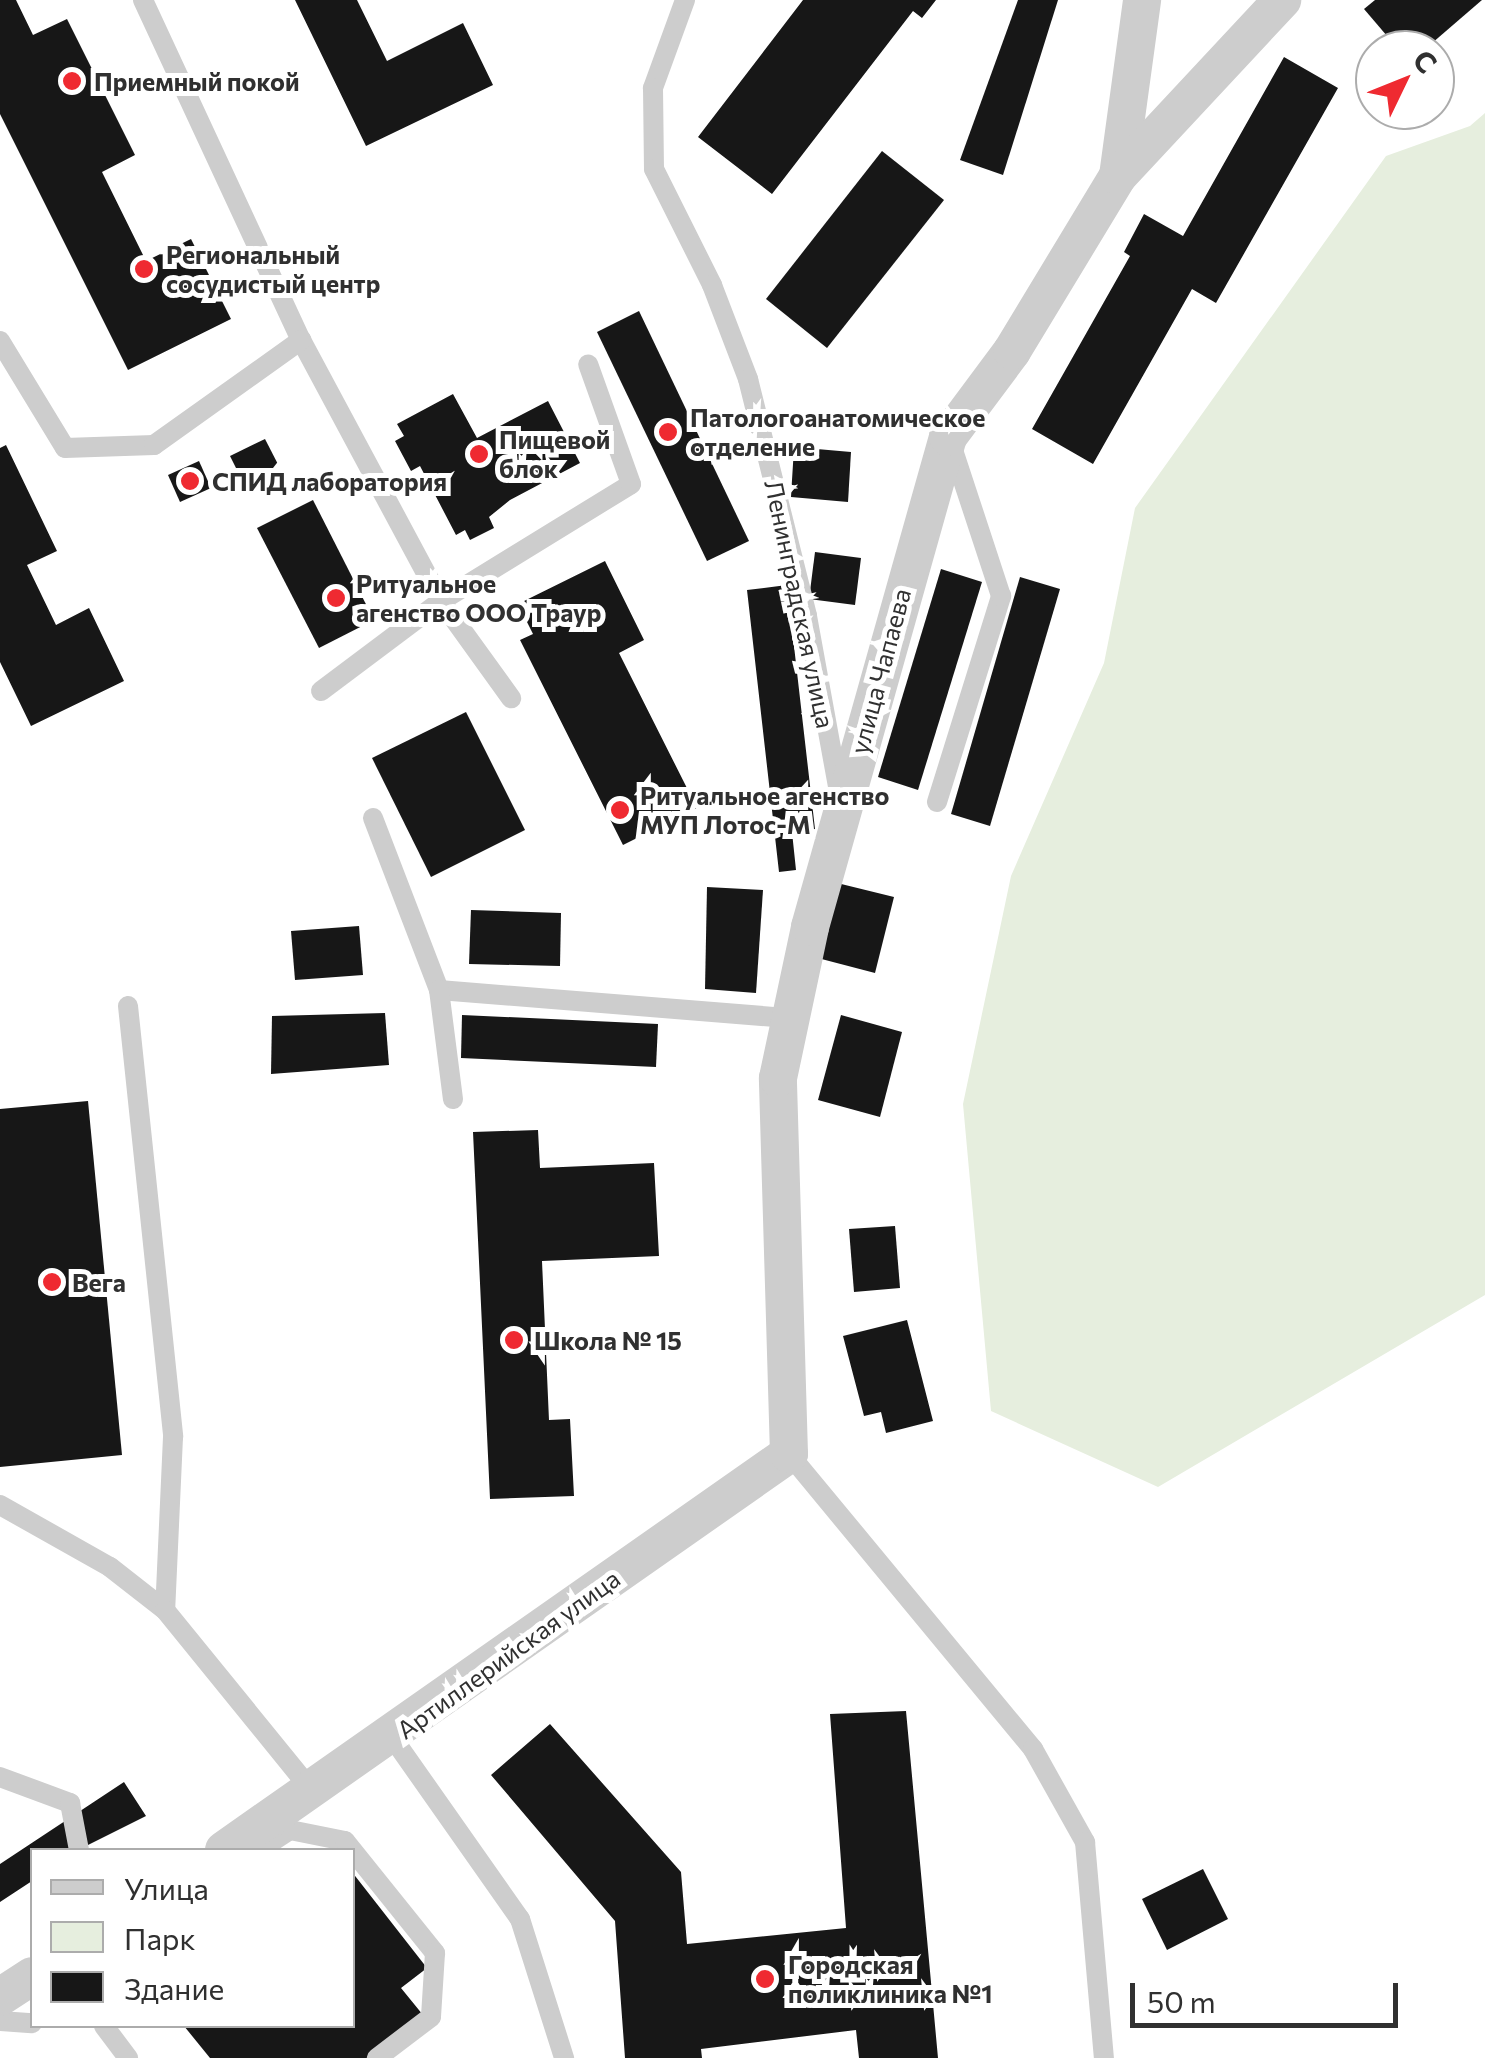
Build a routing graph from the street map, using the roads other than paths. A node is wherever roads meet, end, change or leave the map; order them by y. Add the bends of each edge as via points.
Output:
1 (142, 0) edge
2 (685, 0) edge
3 (1142, 0) edge
4 (1282, 0) edge
5 (1118, 176) junction
6 (300, 340) junction
7 (0, 341) edge
8 (588, 364) dead end
9 (948, 437) junction
10 (441, 601) junction
11 (321, 691) dead end
12 (511, 698) dead end
13 (937, 802) dead end
14 (843, 815) junction
15 (372, 818) dead end
16 (439, 990) junction
17 (128, 1006) dead end
18 (790, 1018) junction
19 (453, 1099) dead end
20 (789, 1454) junction
21 (0, 1506) edge
22 (165, 1610) junction
23 (392, 1737) junction
24 (0, 1778) edge
25 (313, 1792) junction
26 (79, 1848) edge
27 (227, 1848) edge
28 (263, 1848) edge
29 (351, 1848) edge
30 (355, 1853) edge
31 (30, 1977) edge
32 (0, 1997) edge
33 (0, 2021) edge
34 (30, 2023) edge
35 (106, 2028) edge
36 (128, 2058) edge
37 (377, 2058) edge
38 (564, 2058) edge
39 (1104, 2058) edge

1 - 6 lane
2 - 14 lane, Ленинградская улица via 652,88 654,169 712,284 748,379 808,616
3 - 5 street
4 - 5 street, улица Чапаева
5 - 9 street, улица Чапаева via 1012,351
6 - 7 lane via 154,445 65,448
6 - 10 lane
8 - 10 lane via 631,484
9 - 13 lane via 1001,596
9 - 14 street, улица Чапаева
10 - 11 lane
10 - 12 lane
14 - 18 street, улица Чапаева
15 - 16 lane
16 - 18 lane
16 - 19 lane
17 - 22 lane via 173,1438
18 - 20 street, улица Чапаева via 775,1126
20 - 23 street, Артиллерийская улица
20 - 39 lane via 1032,1748 1085,1842
21 - 22 lane via 110,1567
22 - 25 lane
23 - 25 street, Артиллерийская улица
23 - 38 lane via 520,1919
24 - 26 lane via 70,1803
25 - 27 street, Артиллерийская улица
28 - 29 lane via 290,1830 345,1841
30 - 37 lane via 435,1953 431,2017
31 - 32 street
33 - 34 lane
35 - 36 lane

